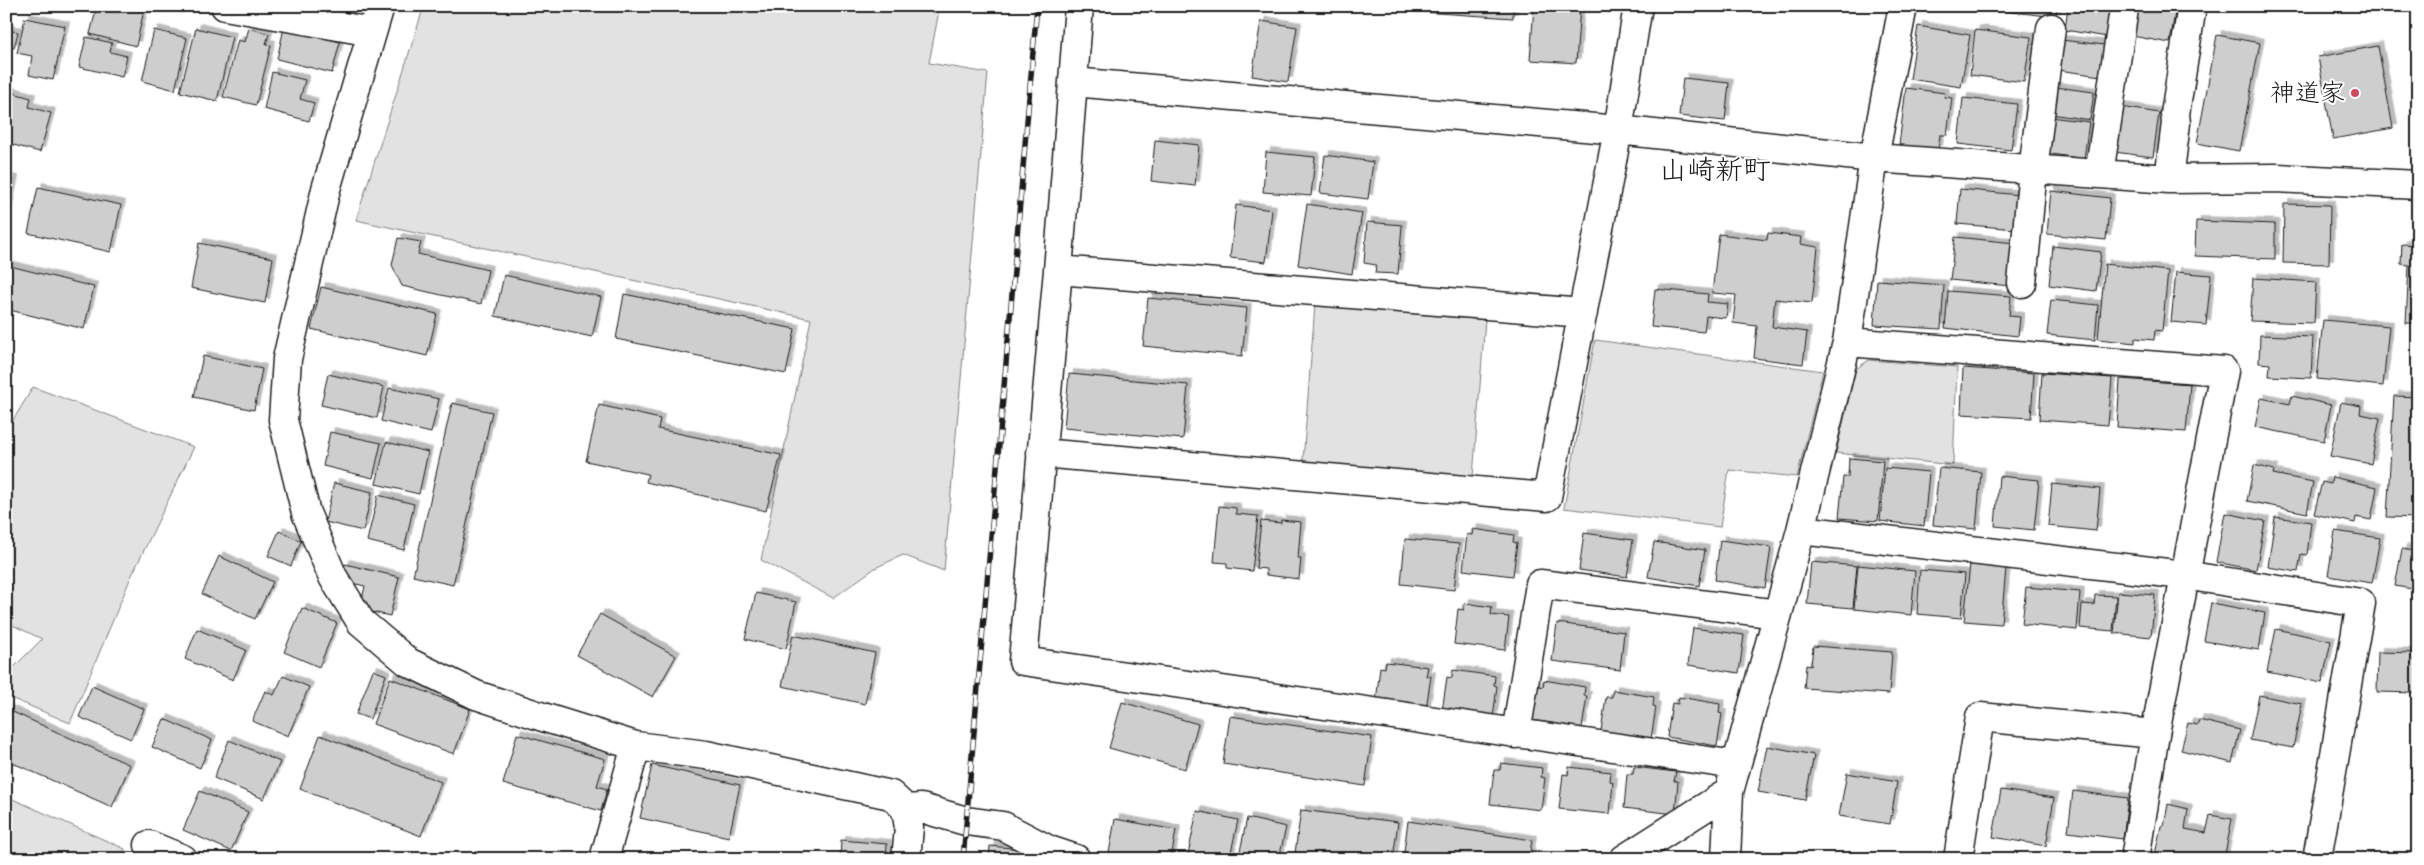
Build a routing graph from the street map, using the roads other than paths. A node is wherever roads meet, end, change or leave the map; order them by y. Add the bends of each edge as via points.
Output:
1 (225, 6) edge
2 (380, 6) edge
3 (1080, 6) edge
4 (1638, 6) edge
5 (1903, 6) edge
6 (2192, 6) edge
7 (2124, 9) dead end
8 (2051, 28) dead end
9 (372, 32) junction
10 (1073, 82) junction
11 (1618, 130) junction
12 (1874, 158) junction
13 (2033, 170) junction
14 (2099, 174) junction
15 (2169, 179) junction
16 (2418, 185) edge
17 (1058, 270) junction
18 (2022, 284) dead end
19 (1583, 313) junction
20 (1847, 342) junction
21 (1041, 452) junction
22 (1801, 530) junction
23 (2184, 575) junction
24 (1778, 614) junction
25 (1516, 734) junction
26 (2155, 734) junction
27 (636, 746) junction
28 (1736, 765) junction
29 (1729, 792) junction
30 (906, 809) junction
31 (149, 845) dead end
32 (1049, 854) edge
33 (183, 859) edge
34 (604, 859) edge
35 (906, 859) edge
36 (1076, 859) edge
37 (1624, 859) edge
38 (1726, 859) edge
39 (1958, 859) edge
40 (2135, 859) edge
41 (2317, 859) edge

1 - 9 street
2 - 9 street
3 - 10 street
4 - 11 street
5 - 12 street
6 - 15 street via 2175,114
7 - 14 street
8 - 13 street
9 - 27 street via 326,189 287,359 283,420 306,513 333,577 362,622 408,662 476,695
10 - 11 street
10 - 17 street
11 - 12 street
11 - 19 street
12 - 13 street
12 - 20 street
13 - 14 street
13 - 18 street
14 - 15 street
15 - 16 street via 2276,178
17 - 19 street
17 - 21 street
19 - 21 street via 1547,497
20 - 22 street
20 - 23 street via 2224,371
21 - 25 street via 1022,661
22 - 23 street
22 - 24 street
23 - 26 street
23 - 41 street via 2361,603
24 - 25 street via 1540,584
24 - 28 street
25 - 28 street
26 - 39 street via 1980,717
26 - 40 street
27 - 30 street via 706,755 891,795
27 - 34 street
28 - 29 street
29 - 37 street
29 - 38 street
30 - 32 street via 921,808 1003,826
30 - 35 street via 909,828
31 - 33 street
32 - 36 street

